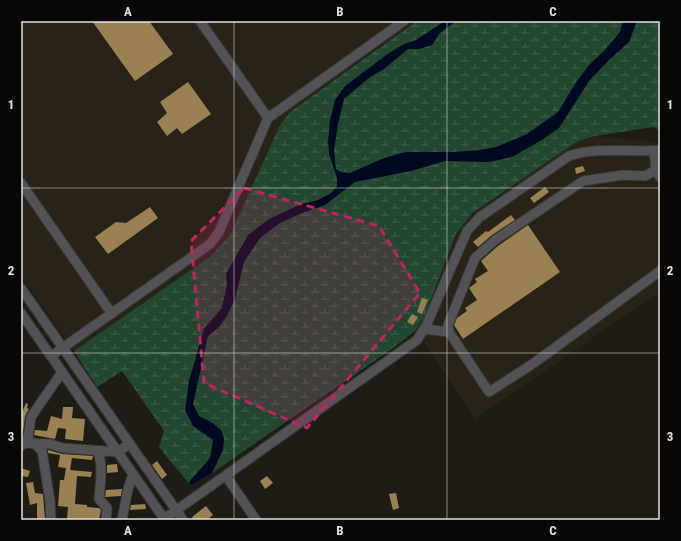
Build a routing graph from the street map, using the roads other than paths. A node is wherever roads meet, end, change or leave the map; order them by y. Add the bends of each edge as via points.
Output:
1 (200, 21) edge
2 (404, 21) edge
3 (268, 118) junction
4 (657, 151) edge
5 (658, 174) edge
6 (21, 183) edge
7 (660, 271) edge
8 (21, 288) edge
9 (21, 313) edge
10 (112, 314) junction
11 (424, 329) junction
12 (449, 332) junction
13 (63, 348) junction
14 (51, 356) junction
15 (62, 372) junction
16 (34, 443) junction
17 (129, 444) junction
18 (22, 445) edge
19 (97, 451) junction
20 (118, 452) junction
21 (133, 474) junction
22 (226, 476) junction
23 (176, 510) junction
24 (165, 519) edge
25 (51, 520) edge
26 (106, 520) edge
27 (122, 520) edge
28 (182, 520) edge
29 (256, 520) edge

1 - 3 street
2 - 3 street
3 - 10 street via 220,232 210,244
4 - 5 street
4 - 11 street via 595,151 569,156 480,217 467,231
5 - 12 street via 623,175 584,181 495,240 475,258 448,325
6 - 10 street
7 - 12 street via 534,363 489,392
8 - 13 street
9 - 14 street
10 - 13 street
11 - 12 street
11 - 22 street via 417,340 405,349
13 - 14 street
13 - 17 street
14 - 15 street
15 - 18 street via 31,417 28,438
15 - 20 street
16 - 18 street
16 - 19 street
16 - 25 street via 42,451
17 - 20 street
17 - 23 street
19 - 20 street
19 - 26 street via 101,468 99,499 107,508
20 - 21 street
21 - 24 street
21 - 27 street
22 - 23 street
22 - 29 street
23 - 24 street
23 - 28 street

